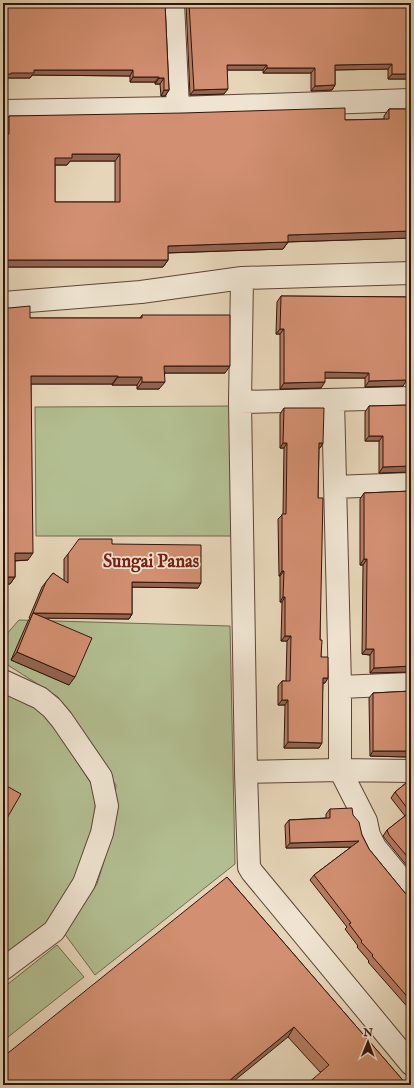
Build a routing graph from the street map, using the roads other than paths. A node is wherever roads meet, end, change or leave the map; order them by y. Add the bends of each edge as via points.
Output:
1 (174, 3) edge
2 (411, 100) edge
3 (178, 108) junction
4 (3, 111) edge
5 (411, 273) edge
6 (242, 278) junction
7 (3, 303) edge
8 (411, 398) edge
9 (333, 400) junction
10 (240, 402) junction
11 (411, 484) edge
12 (335, 487) junction
13 (3, 681) edge
14 (411, 684) edge
15 (340, 687) junction
16 (340, 770) junction
17 (411, 771) edge
18 (246, 772) junction
19 (411, 891) edge
20 (3, 969) edge
21 (411, 1064) edge

1 - 3 street
2 - 3 street
3 - 4 street
5 - 6 street
6 - 7 street via 141,292
6 - 10 street
8 - 9 street
9 - 10 street
9 - 12 street
10 - 18 street
11 - 12 street
12 - 15 street
13 - 20 street via 40,698 62,720 101,777 107,806 102,833 84,883 54,931
14 - 15 street
15 - 16 street
16 - 17 street
16 - 18 street
16 - 19 street via 366,821 375,847
18 - 21 street via 249,867

